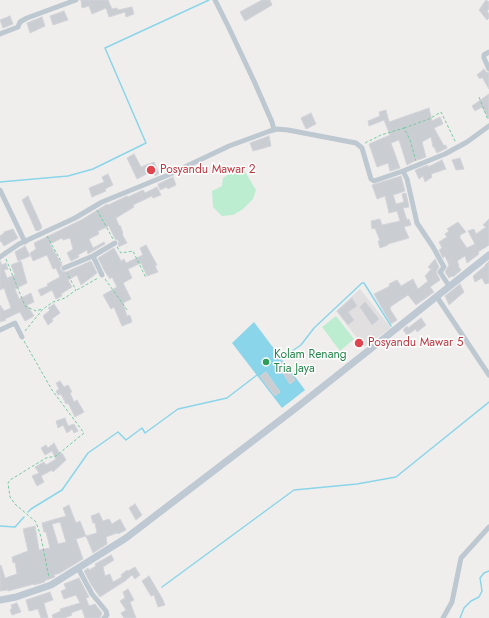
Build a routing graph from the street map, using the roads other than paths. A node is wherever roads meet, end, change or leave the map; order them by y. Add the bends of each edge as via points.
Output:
1 (76, 0) edge
2 (215, 0) edge
3 (63, 2) edge
4 (0, 34) edge
5 (489, 52) edge
6 (489, 69) edge
7 (489, 126) edge
8 (274, 130) junction
9 (403, 171) junction
10 (0, 190) edge
11 (25, 242) junction
12 (115, 243) dead end
13 (489, 255) edge
14 (2, 256) edge
15 (93, 256) junction
16 (64, 268) road end
17 (102, 275) road end
18 (450, 286) junction
19 (437, 297) junction
20 (0, 330) edge
21 (22, 337) road end
22 (489, 375) edge
23 (489, 527) edge
24 (78, 568) junction
25 (0, 600) edge
26 (104, 618) edge
27 (443, 618) edge

1 - 3 street
2 - 8 street via 251,74
3 - 4 street via 27,18 20,22 18,27
5 - 6 street via 484,55
7 - 9 street via 458,147
8 - 9 street via 356,143 362,148 371,179 374,181
8 - 11 street via 229,146 102,202
9 - 18 street via 417,223 444,267 440,272
10 - 11 street
11 - 14 street
12 - 15 street
13 - 18 street
15 - 16 street
15 - 17 street
18 - 19 street
19 - 22 street
19 - 24 street via 126,538
20 - 21 street via 15,323
23 - 27 street via 461,558 452,602
24 - 25 street via 50,585
24 - 26 street via 92,594 106,611 107,615

